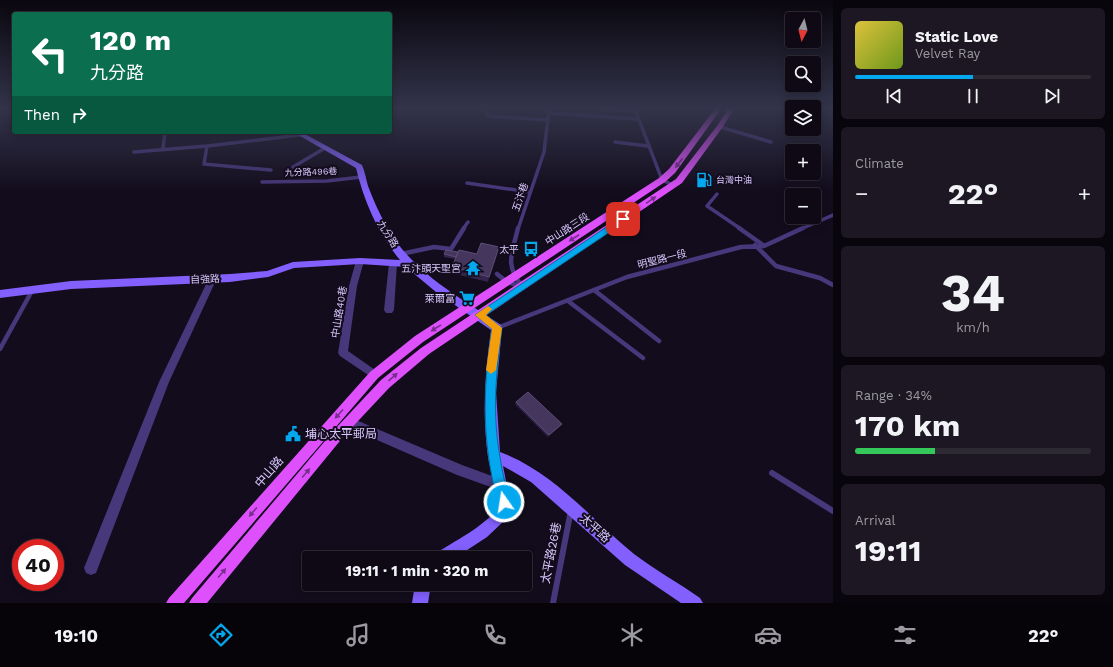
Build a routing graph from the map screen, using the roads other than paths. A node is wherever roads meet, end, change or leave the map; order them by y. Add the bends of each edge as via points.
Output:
1 (165, 137) edge
2 (274, 137) edge
3 (304, 137) edge
4 (546, 137) edge
5 (645, 137) edge
6 (697, 137) edge
7 (713, 137) edge
8 (754, 137) edge
9 (615, 142) dead end
10 (771, 142) dead end
11 (207, 146) junction
12 (648, 146) junction
13 (163, 148) junction
14 (325, 148) junction
15 (134, 152) dead end
16 (293, 167) dead end
17 (271, 170) dead end
18 (361, 177) junction
19 (662, 180) junction
20 (262, 182) dead end
21 (467, 183) dead end
22 (673, 185) junction
23 (530, 192) junction
24 (717, 194) dead end
25 (833, 216) edge
26 (468, 222) dead end
27 (755, 245) junction
28 (764, 246) junction
29 (401, 254) junction
30 (360, 261) junction
31 (393, 263) junction
32 (409, 264) junction
33 (497, 274) dead end
34 (214, 278) junction
35 (510, 280) junction
36 (833, 286) edge
37 (523, 287) junction
38 (33, 289) junction
39 (594, 290) junction
40 (0, 294) edge
41 (568, 301) junction
42 (389, 310) dead end
43 (474, 311) junction
44 (497, 328) junction
45 (659, 341) dead end
46 (0, 349) edge
47 (643, 358) dead end
48 (374, 376) junction
49 (349, 422) junction
50 (494, 456) junction
51 (772, 473) dead end
52 (499, 484) junction
53 (572, 508) junction
54 (833, 511) edge
55 (452, 551) edge
56 (91, 568) dead end
57 (422, 591) edge
58 (174, 603) edge
59 (197, 603) edge
60 (420, 603) edge
61 (553, 603) edge
62 (695, 603) edge

1 - 13 lane
2 - 11 lane
3 - 14 street, 九分路
4 - 23 lane, 五汴巷 via 544,152
5 - 12 lane
6 -> 19 main road, 中山路三段 via 672,171
7 - 22 main road via 689,170
8 - 10 lane
9 - 12 lane
11 - 13 lane
11 - 17 lane via 204,164
12 - 19 lane
13 - 15 lane
14 - 16 lane
14 - 18 street, 九分路 via 359,167
18 - 20 lane, 九分路496巷 via 327,181
18 - 29 street, 九分路 via 380,224
19 - 22 lane
19 -> 35 main road, 中山路三段
21 - 23 lane
37 -> 22 main road
23 - 35 lane, 五汴巷 via 509,264
24 - 28 lane via 706,206
25 - 28 lane, 明聖路一段
26 - 29 lane via 451,249 434,247
27 - 28 lane, 明聖路一段
27 - 36 lane via 776,266 820,278
27 - 39 lane, 明聖路一段 via 627,277
29 - 32 street, 九分路
30 - 31 street, 自強路
30 - 34 street, 自強路 via 293,265 268,274
30 - 48 street, 中山路40巷 via 343,353
31 - 32 street, 自強路
31 - 42 street
32 - 43 street, 九分路 via 421,276
33 - 35 lane
34 - 38 street, 自強路
34 - 56 street via 164,382
35 - 37 lane
35 - 37 lane, 五汴巷
35 - 43 main road, 中山路三段
37 - 43 main road
38 - 40 street, 自強路
38 - 46 lane
39 - 41 lane, 明聖路一段
39 - 45 lane
41 - 44 lane, 明聖路一段
41 - 47 lane
43 - 44 street, 九分路
43 -> 48 main road, 中山路 via 419,339
49 -> 43 main road via 404,367
44 - 50 street via 491,366 490,404
48 -> 58 main road, 中山路
49 - 52 street via 461,471
59 -> 49 main road
50 - 52 street
50 - 53 street, 太平路 via 510,462 536,478
51 - 54 lane
52 - 55 street via 504,502 500,516
53 - 61 lane, 太平路26巷
53 - 62 street, 太平路 via 630,560
57 - 60 street

